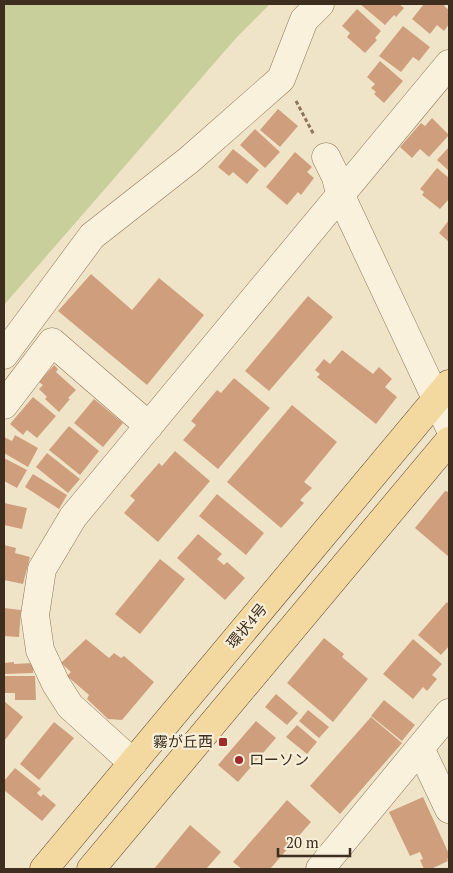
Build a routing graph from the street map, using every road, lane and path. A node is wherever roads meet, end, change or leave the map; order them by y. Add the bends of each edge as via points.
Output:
1 (320, 4) edge
2 (449, 64) edge
3 (287, 87) junction
4 (326, 157) joint
5 (340, 194) junction
6 (4, 355) edge
7 (443, 391) edge
8 (4, 405) edge
9 (149, 426) junction
10 (449, 426) edge
11 (449, 441) edge
12 (449, 713) edge
13 (420, 748) junction
14 (133, 763) junction
15 (449, 809) edge
16 (44, 869) edge
17 (91, 869) edge
18 (320, 869) edge

1 - 3 street via 304,20
2 - 5 street
3 - 4 path
3 - 6 street via 92,236
4 - 5 street
5 - 7 street
5 - 9 street
7 - 10 street
7 - 14 main road, 環状4号
8 - 9 street via 52,342
9 - 14 street via 73,517 42,569 34,615 40,650 70,706
11 - 17 main road
12 - 13 street
13 - 15 street
13 - 18 street
14 - 16 main road, 環状4号

